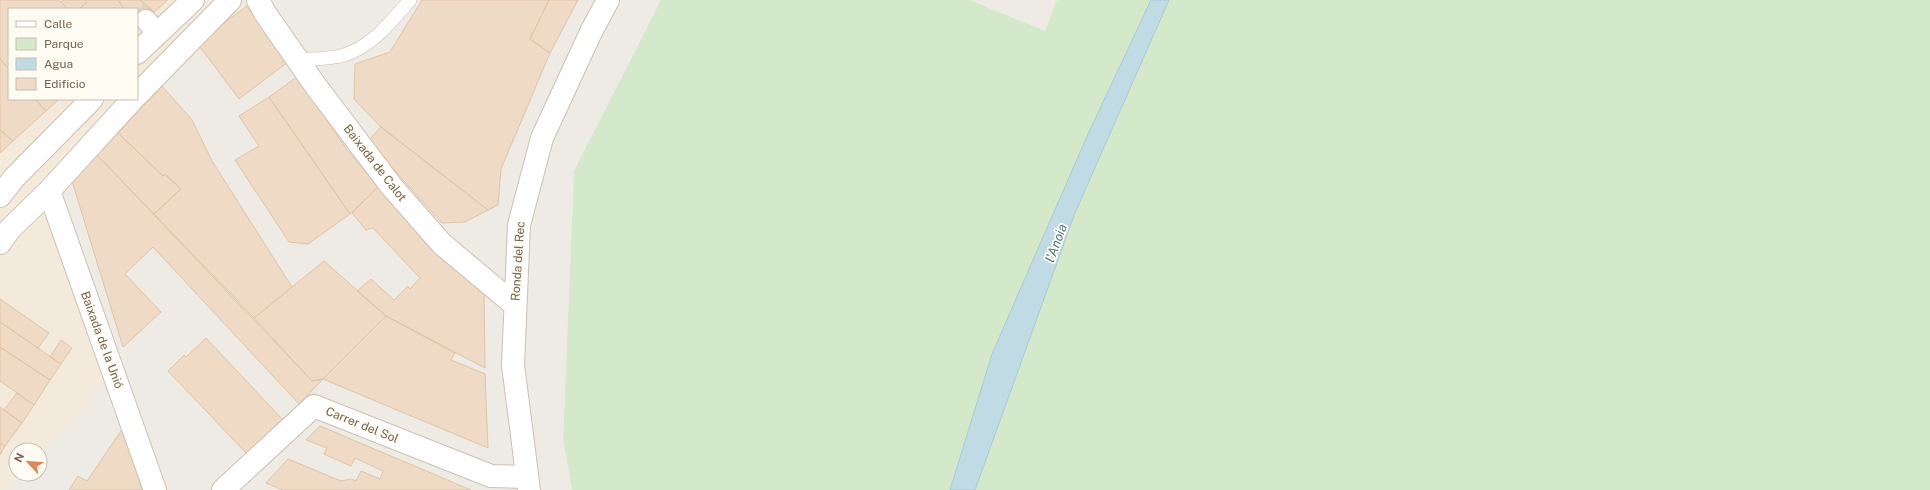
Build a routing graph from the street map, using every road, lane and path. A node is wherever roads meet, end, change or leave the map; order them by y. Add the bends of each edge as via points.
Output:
1 (193, 0) edge
2 (230, 0) edge
3 (258, 0) edge
4 (410, 0) edge
5 (608, 0) edge
6 (138, 51) edge
7 (298, 60) junction
8 (138, 94) edge
9 (91, 100) edge
10 (132, 100) edge
11 (7, 181) edge
12 (49, 191) junction
13 (0, 196) edge
14 (0, 244) edge
15 (515, 305) junction
16 (528, 483) edge
17 (155, 490) edge
18 (223, 490) edge

1 - 6 street via 152,27
2 - 8 street
3 - 7 street, Baixada de Calot
4 - 7 lane via 381,34 353,51 340,56
5 - 15 street, Ronda del Rec via 542,138 519,225
7 - 15 street, Baixada de Calot via 392,187 442,244
9 - 11 street
10 - 12 street
11 - 13 street
12 - 14 street via 10,229
12 - 17 street, Baixada de la Unió
15 - 16 street, Ronda del Rec via 513,364
16 - 18 street, Carrer del Sol via 491,476 314,406

